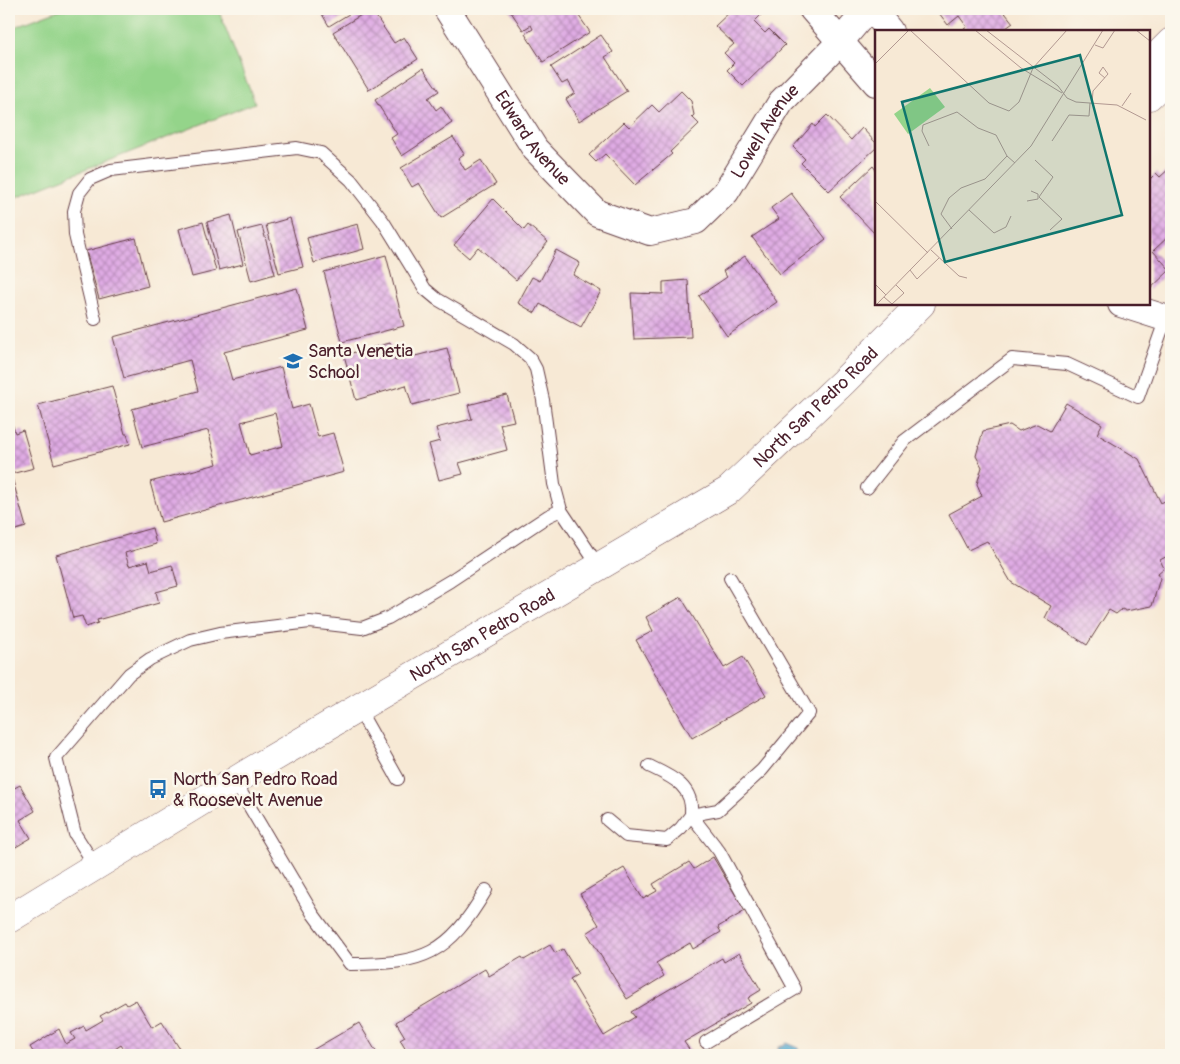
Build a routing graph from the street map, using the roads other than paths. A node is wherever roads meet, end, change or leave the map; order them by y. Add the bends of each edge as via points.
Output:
1 (447, 9) edge
2 (812, 9) edge
3 (868, 9) edge
4 (872, 9) edge
5 (889, 30) edge
6 (840, 42) junction
7 (1171, 42) edge
8 (1150, 63) edge
9 (1171, 75) edge
10 (875, 82) edge
11 (1150, 95) edge
12 (650, 232) joint
13 (921, 305) edge
14 (1124, 305) edge
15 (95, 319) dead end
16 (1169, 319) edge
17 (867, 488) dead end
18 (561, 510) junction
19 (599, 567) junction
20 (730, 578) dead end
21 (358, 708) junction
22 (649, 766) dead end
23 (398, 778) dead end
24 (235, 782) junction
25 (691, 814) junction
26 (607, 820) dead end
27 (96, 867) junction
28 (486, 890) dead end
29 (9, 919) edge
30 (706, 1042) dead end

1 - 12 street, Edward Avenue via 535,149 598,213
2 - 6 street
3 - 6 street, Lowell Avenue
4 - 5 street
6 - 10 street
6 - 12 street, Lowell Avenue via 781,102 726,192 696,221
7 - 8 main road
9 - 11 main road
13 - 19 main road, North San Pedro Road via 728,490
14 - 16 street
15 - 18 lane via 75,235 74,211 79,193 90,179 111,170 269,151 298,148 321,154 350,180 383,222 425,289 514,344 530,358 543,400 554,484
16 - 17 lane via 1138,397 1067,364 1012,359 904,442
18 - 19 lane
18 - 27 lane via 396,614 362,628 310,622 220,633 190,640 150,658 129,674 56,758 75,834
19 - 21 main road, North San Pedro Road
20 - 25 lane via 809,713 762,770 718,810
21 - 23 lane
21 - 24 main road, North San Pedro Road
22 - 25 lane via 684,786 690,796
24 - 27 main road, North San Pedro Road
24 - 28 lane via 313,914 350,964 380,964 436,950 450,940 469,918
25 - 26 lane via 667,840 626,836
25 - 30 lane via 719,851 795,989
27 - 29 main road, North San Pedro Road

